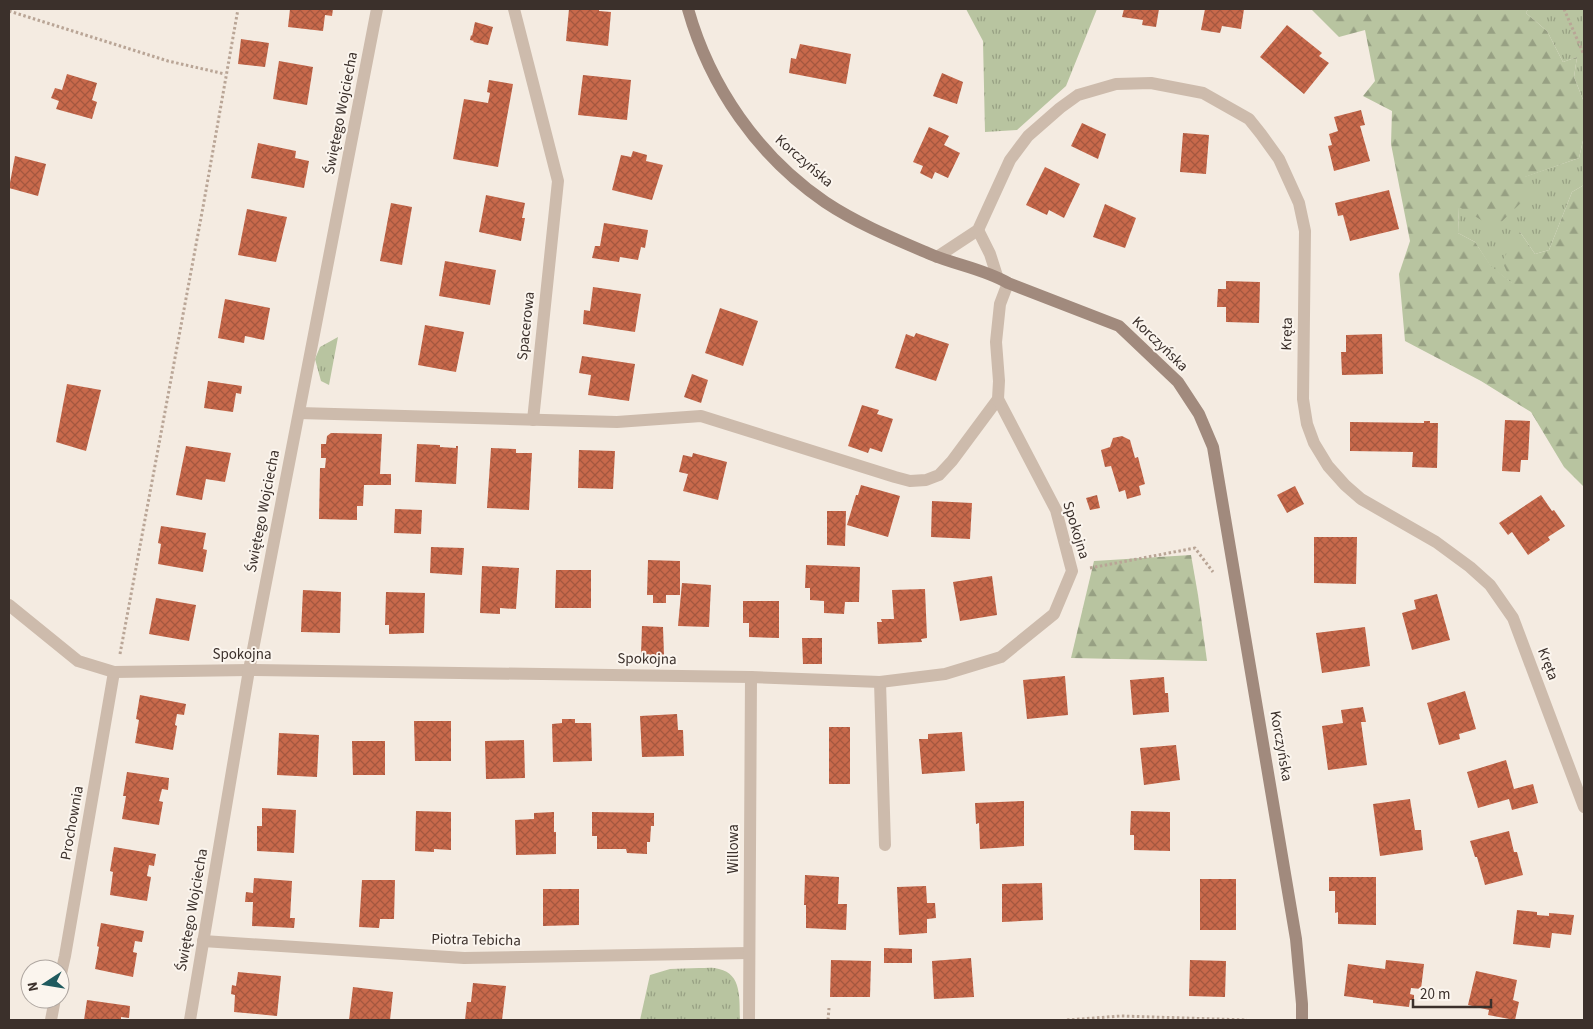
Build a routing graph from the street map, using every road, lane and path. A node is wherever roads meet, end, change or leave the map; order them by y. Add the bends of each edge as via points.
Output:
1 (238, 9) edge
2 (378, 9) edge
3 (514, 9) edge
4 (688, 9) edge
5 (1564, 9) edge
6 (9, 11) edge
7 (1584, 55) edge
8 (226, 74) junction
9 (978, 230) junction
10 (937, 257) junction
11 (997, 276) junction
12 (1008, 283) junction
13 (998, 399) junction
14 (299, 413) junction
15 (533, 420) junction
16 (1087, 568) dead end
17 (1213, 572) dead end
18 (9, 605) edge
19 (248, 670) junction
20 (115, 672) junction
21 (750, 677) junction
22 (880, 682) junction
23 (1584, 808) edge
24 (885, 846) dead end
25 (203, 941) junction
26 (749, 953) junction
27 (64, 959) edge
28 (829, 1008) dead end
29 (190, 1020) edge
30 (749, 1020) edge
31 (828, 1020) edge
32 (1067, 1020) edge
33 (1247, 1020) edge
34 (1302, 1020) edge

1 - 8 path
2 - 14 street, Świętego Wojciecha
3 - 15 street, Spacerowa via 558,181
4 - 10 main road, Korczyńska via 704,55 724,94 748,130 775,160 826,203 883,234
5 - 7 path
6 - 8 path via 168,61
8 - 20 path
9 - 10 street
9 - 11 street
9 - 23 street, Kręta via 1010,160 1028,136 1078,95 1116,84 1151,83 1203,93 1249,120 1279,159 1299,203 1305,231 1303,399 1314,443 1328,466 1360,499 1436,542 1490,585 1513,618
10 - 11 main road, Korczyńska
11 - 12 main road, Korczyńska
12 - 13 street, Spokojna via 1000,304 996,342
12 - 34 main road, Korczyńska via 1119,326 1178,382 1214,447 1296,939
13 - 15 street via 939,475 910,481 701,416 617,422
13 - 22 street, Spokojna via 1056,510 1072,571 1054,614 1001,657 945,674
14 - 15 street
14 - 19 street, Świętego Wojciecha
16 - 17 path via 1195,548
18 - 20 street, Spokojna via 78,661
19 - 20 street, Spokojna
19 - 21 street, Spokojna
19 - 25 street, Świętego Wojciecha
20 - 27 street, Prochownia
21 - 22 street, Spokojna
21 - 26 street, Willowa
22 - 24 street
25 - 26 street, Piotra Tebicha via 464,958
25 - 29 street, Świętego Wojciecha
26 - 30 street, Willowa
28 - 31 path
32 - 33 path via 1121,1016

